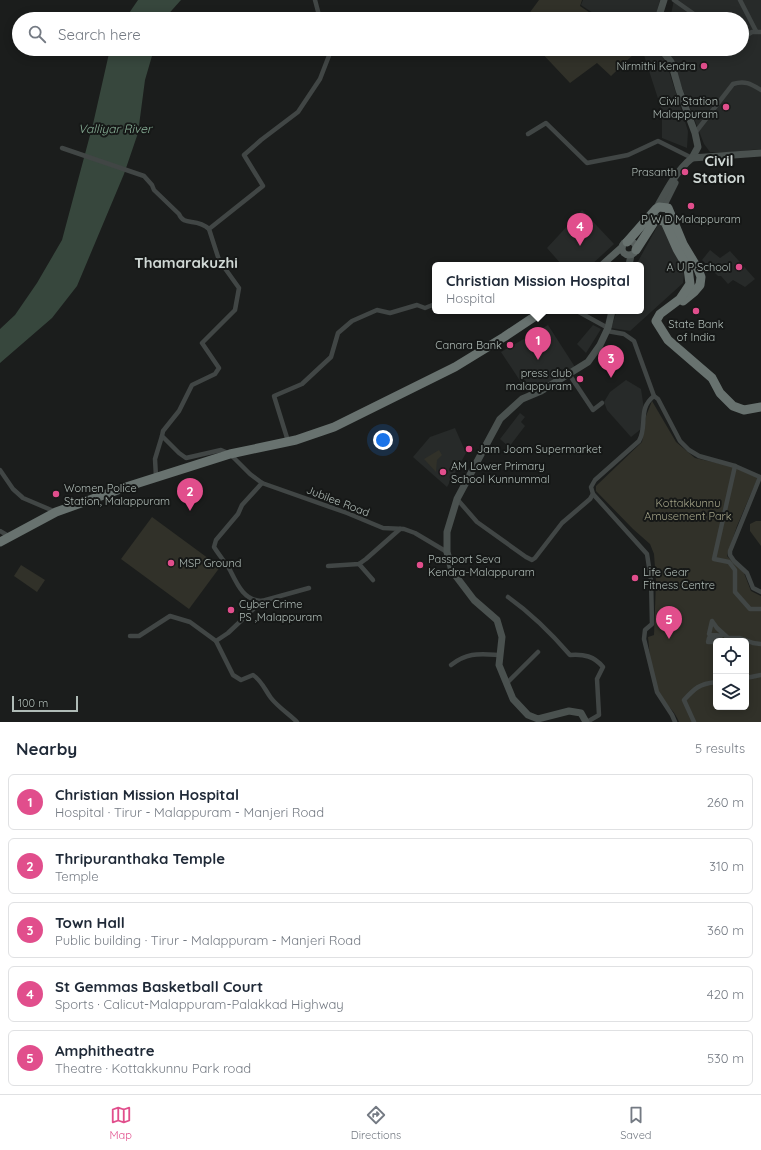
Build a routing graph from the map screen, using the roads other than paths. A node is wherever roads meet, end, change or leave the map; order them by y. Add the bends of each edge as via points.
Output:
1 (315, 0) edge
2 (664, 0) edge
3 (674, 0) edge
4 (740, 0) edge
5 (318, 12) edge
6 (660, 12) edge
7 (691, 12) edge
8 (747, 12) edge
9 (749, 15) edge
10 (759, 31) edge
11 (749, 35) edge
12 (329, 56) edge
13 (666, 56) edge
14 (761, 90) edge
15 (695, 133) junction
16 (528, 134) dead end
17 (62, 148) dead end
18 (761, 153) edge
19 (692, 158) junction
20 (660, 208) junction
21 (209, 229) junction
22 (625, 244) junction
23 (632, 253) junction
24 (606, 262) edge
25 (609, 262) edge
26 (630, 262) edge
27 (432, 305) edge
28 (538, 314) edge
29 (579, 314) edge
30 (611, 314) edge
31 (660, 327) junction
32 (607, 330) junction
33 (569, 374) junction
34 (654, 396) junction
35 (602, 403) dead end
36 (761, 407) edge
37 (162, 436) junction
38 (288, 441) junction
39 (230, 454) junction
40 (735, 466) junction
41 (0, 470) edge
42 (156, 477) junction
43 (760, 477) edge
44 (262, 483) junction
45 (593, 494) junction
46 (457, 499) junction
47 (56, 512) junction
48 (400, 529) junction
49 (0, 531) edge
50 (10, 537) junction
51 (0, 542) edge
52 (447, 552) junction
53 (359, 564) junction
54 (328, 566) dead end
55 (372, 580) dead end
56 (309, 588) dead end
57 (761, 592) edge
58 (508, 597) dead end
59 (262, 601) junction
60 (761, 609) edge
61 (130, 636) dead end
62 (728, 638) edge
63 (216, 641) junction
64 (713, 642) edge
65 (749, 642) edge
66 (761, 644) edge
67 (538, 652) dead end
68 (500, 655) junction
69 (451, 665) dead end
70 (761, 676) edge
71 (749, 678) edge
72 (713, 682) edge
73 (507, 684) junction
74 (297, 722) edge
75 (586, 722) edge
76 (675, 722) edge
77 (694, 722) edge

1 - 5 street
2 - 6 main road
3 - 7 street
4 - 8 street
9 - 10 street
10 - 11 street
12 - 21 street via 320,79 298,112 244,155 263,186
13 - 15 main road via 671,62
14 - 15 street via 747,82 733,84
15 - 19 main road via 698,147
16 - 19 street via 546,123 587,163 628,155 658,141
17 - 21 street via 144,176 154,190 179,214 180,219 197,221
18 - 19 main road
19 - 20 main road via 684,164 669,185
20 - 22 highway
20 - 31 highway via 671,212 683,244 701,278 700,285 694,292 665,314 660,320
21 - 37 street via 220,260 240,288 235,310 202,343 218,368 215,374 192,385
22 - 23 main road via 624,253
22 - 23 main road via 634,243
22 - 24 main road
23 - 25 main road
23 - 26 main road
23 - 31 highway via 654,222 662,219 690,275 687,290 657,319
27 - 38 street via 425,308 417,305 390,313 378,310 352,321 338,333 331,357 302,384 274,396
28 - 38 highway via 455,367 402,394 334,427
29 - 32 street
30 - 32 main road
31 - 36 highway via 677,350 712,378 720,393 733,406 744,410
32 - 33 main road via 588,362
32 - 34 street via 624,334 634,341
33 - 35 street via 593,410
33 - 46 main road via 522,399 508,410 500,419
34 - 40 street via 680,441 690,450 699,456
34 - 45 street via 646,403 642,421 643,435 596,480 591,487
37 - 39 street via 186,458 221,450
37 - 42 street via 156,459
38 - 39 highway
39 - 42 highway
39 - 44 street, Jubilee Road
40 - 43 street
40 - 60 street via 714,559 729,562 734,570 735,592 750,609
41 - 47 street via 22,498
42 - 47 highway
43 - 57 street via 730,555 747,573 753,588
44 - 48 street, Jubilee Road via 347,512 383,528
44 - 59 street via 242,505 238,514 216,540 214,547 239,589 256,601
45 - 46 street via 562,523 532,560 477,522
45 - 76 street via 647,554 651,580 652,624 645,630 646,647 657,692
46 - 52 main road via 447,532
47 - 50 highway
48 - 52 street, Jubilee Road via 415,533
48 - 53 street
49 - 50 street
50 - 51 highway
52 - 68 main road via 452,571 465,590 497,620 502,637
53 - 54 street
53 - 55 street
56 - 59 street
58 - 75 street via 530,612 570,655 584,654 598,661 603,667 597,679 599,715
59 - 63 street
61 - 63 street via 139,636 170,616 190,622
62 - 64 street via 712,621 709,634 721,636 709,638 708,642
63 - 74 street via 232,675 241,680 253,675 262,683 271,698
65 - 66 street
67 - 73 street
68 - 69 street via 469,655 461,657
68 - 73 main road via 499,665
70 - 71 street
72 - 77 street via 695,688 684,700
73 - 75 main road via 513,699 528,715 538,719 575,711 581,713

